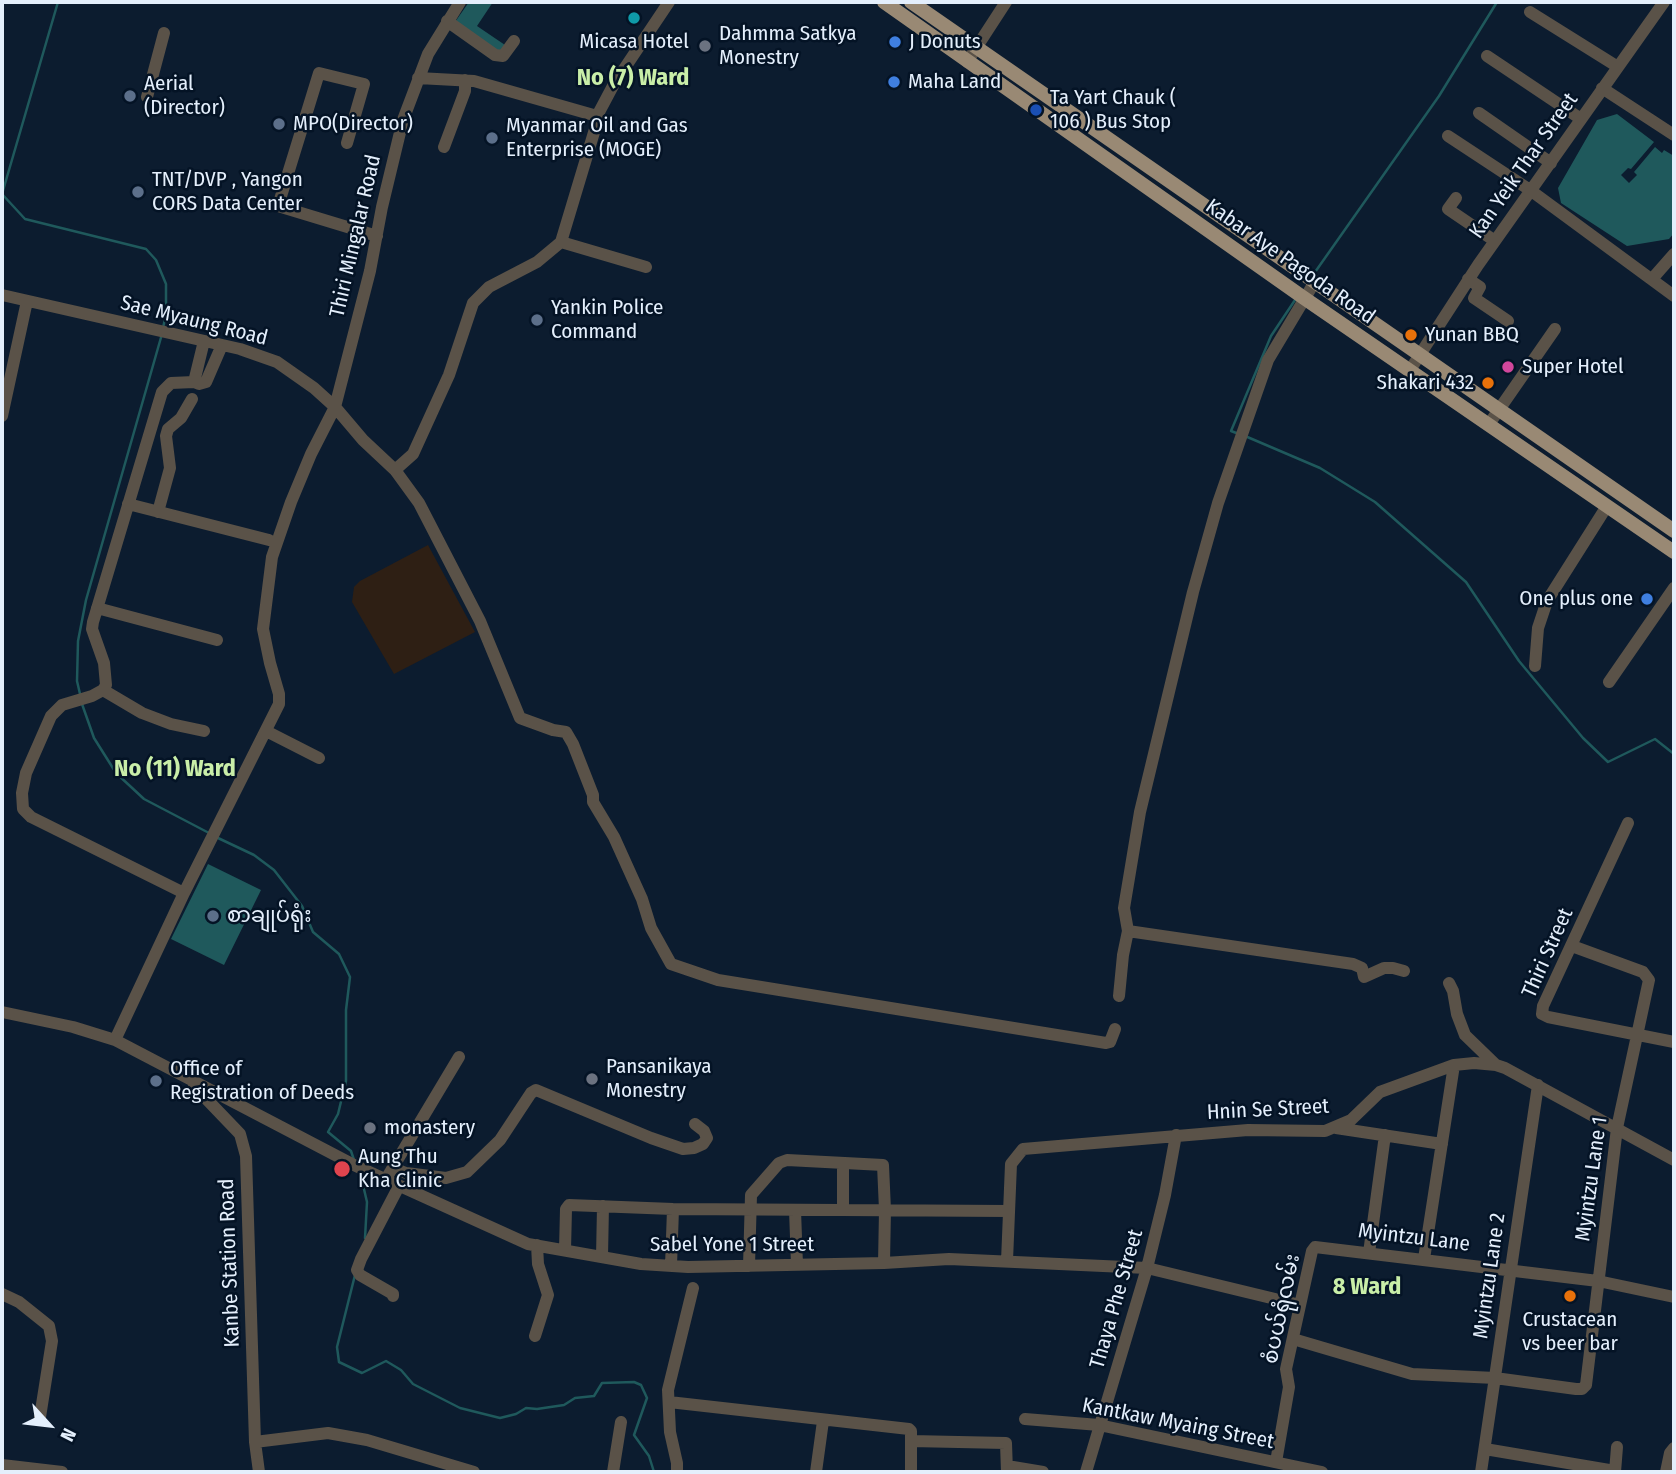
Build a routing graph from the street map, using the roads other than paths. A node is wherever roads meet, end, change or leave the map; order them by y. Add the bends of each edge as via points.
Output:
1 (669, 2) edge
2 (884, 2) edge
3 (911, 2) edge
4 (1006, 2) edge
5 (1664, 2) edge
6 (453, 4) edge
7 (1530, 12) dead end
8 (447, 21) junction
9 (164, 33) dead end
10 (514, 41) dead end
11 (975, 48) junction
12 (1487, 56) dead end
13 (967, 62) junction
14 (1618, 67) junction
15 (418, 78) junction
16 (465, 80) junction
17 (1602, 88) junction
18 (147, 97) dead end
19 (1479, 113) dead end
20 (597, 116) junction
21 (1581, 119) junction
22 (1674, 135) edge
23 (1448, 136) dead end
24 (347, 143) dead end
25 (444, 146) dead end
26 (1551, 163) junction
27 (1530, 190) junction
28 (1456, 198) dead end
29 (377, 236) junction
30 (1495, 241) junction
31 (561, 242) junction
32 (1674, 254) edge
33 (1276, 257) junction
34 (646, 267) dead end
35 (1266, 271) junction
36 (1468, 279) junction
37 (1652, 279) junction
38 (1311, 281) junction
39 (2, 295) edge
40 (1674, 296) edge
41 (1304, 298) junction
42 (27, 301) junction
43 (1508, 321) dead end
44 (1555, 329) dead end
45 (204, 341) junction
46 (222, 345) junction
47 (1417, 355) junction
48 (1410, 370) junction
49 (194, 382) junction
50 (192, 399) dead end
51 (334, 407) junction
52 (1499, 410) junction
53 (2, 416) edge
54 (1489, 424) junction
55 (394, 470) junction
56 (128, 504) junction
57 (1607, 506) junction
58 (158, 512) junction
59 (1674, 531) edge
60 (269, 540) dead end
61 (1674, 552) edge
62 (1674, 588) edge
63 (97, 608) junction
64 (217, 640) dead end
65 (1535, 666) dead end
66 (1609, 682) dead end
67 (103, 690) junction
68 (204, 731) dead end
69 (266, 732) junction
70 (319, 758) dead end
71 (1628, 823) dead end
72 (184, 893) junction
73 (1128, 931) junction
74 (1572, 946) junction
75 (1404, 971) dead end
76 (1449, 983) dead end
77 (1119, 996) dead end
78 (2, 1012) edge
79 (1115, 1029) dead end
80 (1636, 1034) junction
81 (115, 1040) junction
82 (1674, 1042) edge
83 (459, 1057) dead end
84 (1454, 1065) junction
85 (1496, 1065) junction
86 (183, 1076) junction
87 (1538, 1085) junction
88 (695, 1124) dead end
89 (1335, 1128) junction
90 (1617, 1128) junction
91 (1176, 1135) junction
92 (1385, 1135) junction
93 (1442, 1144) junction
94 (1674, 1160) edge
95 (843, 1163) junction
96 (393, 1168) junction
97 (385, 1180) junction
98 (399, 1186) junction
99 (603, 1206) junction
100 (673, 1209) junction
101 (749, 1209) junction
102 (795, 1210) junction
103 (844, 1210) junction
104 (885, 1210) junction
105 (1009, 1211) junction
106 (537, 1245) junction
107 (1315, 1247) joint
108 (565, 1250) junction
109 (1369, 1253) junction
110 (602, 1257) junction
111 (1424, 1259) junction
112 (1007, 1261) junction
113 (884, 1263) junction
114 (797, 1265) junction
115 (671, 1266) junction
116 (749, 1266) junction
117 (1147, 1268) junction
118 (1511, 1269) junction
119 (1598, 1281) junction
120 (693, 1288) dead end
121 (2, 1294) edge
122 (393, 1296) dead end
123 (1674, 1297) edge
124 (1300, 1305) junction
125 (535, 1336) dead end
126 (1293, 1339) junction
127 (1495, 1378) junction
128 (669, 1402) junction
129 (40, 1417) dead end
130 (1025, 1419) dead end
131 (823, 1421) junction
132 (621, 1422) dead end
133 (1099, 1425) junction
134 (910, 1435) junction
135 (255, 1442) junction
136 (1618, 1447) dead end
137 (1674, 1448) edge
138 (1485, 1449) junction
139 (1276, 1462) junction
140 (2, 1465) edge
141 (1007, 1469) edge
142 (1300, 1470) edge
143 (62, 1472) edge
144 (259, 1472) edge
145 (474, 1472) edge
146 (613, 1472) edge
147 (677, 1472) edge
148 (816, 1472) edge
149 (911, 1472) edge
150 (1043, 1472) edge
151 (1086, 1472) edge
152 (1322, 1472) edge
153 (1481, 1472) edge
154 (1615, 1472) edge
155 (1666, 1472) edge

1 - 20 street
2 - 13 main road, Kabar Aye Pagoda Road
3 - 11 main road, Kabar Aye Pagoda Road
4 - 11 street
5 - 14 street, Kan Yeik Thar Street
6 - 8 street, Thiri Mingalar Road
7 - 14 street
8 - 10 street via 495,55 503,56
8 - 15 street, Thiri Mingalar Road
9 - 18 street
11 - 13 street
11 - 33 main road, Kabar Aye Pagoda Road
12 - 21 street
13 - 35 main road, Kabar Aye Pagoda Road
14 - 17 street, Kan Yeik Thar Street
15 - 16 street
15 - 29 street, Thiri Mingalar Road via 402,120
16 - 20 street
16 - 25 street
17 - 21 street, Kan Yeik Thar Street
17 - 22 street
19 - 26 street
20 - 31 street
21 - 26 street, Kan Yeik Thar Street
23 - 27 street
24 - 29 street via 364,84 319,73 278,206
26 - 27 street, Kan Yeik Thar Street
27 - 30 street, Kan Yeik Thar Street
27 - 37 street
28 - 30 street via 1448,209
29 - 51 street, Thiri Mingalar Road
30 - 36 street, Kan Yeik Thar Street
31 - 34 street
31 - 55 street via 537,262 489,287 473,303 449,375 413,454
32 - 37 street
33 - 35 main road
33 - 38 main road, Kabar Aye Pagoda Road
35 - 41 main road, Kabar Aye Pagoda Road
36 - 43 street via 1480,287 1474,298
36 - 47 street, Kan Yeik Thar Street
37 - 40 street
38 - 41 street
38 - 47 main road, Kabar Aye Pagoda Road
39 - 42 street, Sae Myaung Road
41 - 48 main road, Kabar Aye Pagoda Road
41 - 73 street via 1268,360 1218,503 1140,812 1124,908
42 - 45 street, Sae Myaung Road
42 - 53 street
44 - 52 street
45 - 46 street, Sae Myaung Road
45 - 49 street
46 - 49 street via 206,382
46 - 51 street, Sae Myaung Road via 277,362
47 - 48 street, Kan Yeik Thar Street
47 - 52 main road, Kabar Aye Pagoda Road
48 - 54 main road, Kabar Aye Pagoda Road
49 - 56 street via 171,383 162,392
50 - 58 street via 168,429 170,468
51 - 55 street, Sae Myaung Road
51 - 69 street, Thiri Mingalar Road via 272,557 263,629 279,704
52 - 54 street
52 - 59 main road, Kabar Aye Pagoda Road
54 - 57 main road, Kabar Aye Pagoda Road
55 - 79 street, Sae Myaung Road via 440,541 480,621 520,718 566,732 573,744 593,803 614,837 651,928 671,964 718,980 1106,1043
56 - 58 street
56 - 63 street
57 - 61 main road, Kabar Aye Pagoda Road
57 - 65 street via 1547,601 1538,628
58 - 60 street
62 - 66 street
63 - 64 street
63 - 67 street via 92,629 107,678
67 - 68 street via 142,713
67 - 72 street via 62,705 51,716 26,773 23,808 31,817
69 - 70 street
69 - 72 street, Thiri Mingalar Road
71 - 74 street, Thiri Street
72 - 81 street, Thiri Mingalar Road
73 - 75 street via 1353,964 1362,968 1364,977 1384,968
73 - 77 street
74 - 80 street, Myintzu Lane 1 via 1647,976
74 - 80 street, Thiri Street via 1542,1014
76 - 85 street via 1465,1035
78 - 81 street, Sabel Yone 1 Street
80 - 82 street, Thiri Street
80 - 90 street, Myintzu Lane 1
81 - 86 street, Sabel Yone 1 Street
83 - 96 street
84 - 85 street, Hnin Se Street
84 - 89 street, Hnin Se Street via 1380,1092 1351,1120
84 - 93 street
85 - 87 street, Hnin Se Street
86 - 97 street, Sabel Yone 1 Street
86 - 135 street, Kanbe Station Road via 228,1118 240,1134 246,1156
87 - 90 street, Hnin Se Street
87 - 118 street, Myintzu Lane 2
88 - 96 street via 707,1138 694,1148 683,1149 536,1090 500,1140 467,1172 446,1178
89 - 91 street, Hnin Se Street
89 - 92 street
90 - 94 street, Hnin Se Street
90 - 119 street, Myintzu Lane 1
91 - 105 street, Hnin Se Street via 1023,1149 1011,1164
91 - 117 street, Thaya Phe Street
92 - 93 street
92 - 109 street
93 - 111 street
95 - 101 street via 779,1163 753,1191
95 - 103 street
95 - 104 street via 883,1165
96 - 97 street
97 - 98 street, Sabel Yone 1 Street
98 - 106 street, Sabel Yone 1 Street
98 - 122 street via 357,1270
99 - 100 street
99 - 108 street via 567,1207
99 - 110 street
100 - 101 street
100 - 115 street
101 - 102 street
101 - 116 street
102 - 103 street
102 - 114 street
103 - 104 street
104 - 105 street
104 - 113 street
105 - 112 street, Hnin Se Street
106 - 108 street, Sabel Yone 1 Street
106 - 125 street via 548,1295
107 - 109 street, Myintzu Lane
107 - 124 street, စံပယ်ရုံလမ်း
108 - 110 street, Sabel Yone 1 Street
109 - 111 street, Myintzu Lane
110 - 115 street, Sabel Yone 1 Street
111 - 118 street, Myintzu Lane
112 - 113 street, Sabel Yone 1 Street
112 - 117 street, Sabel Yone 1 Street
113 - 114 street, Sabel Yone 1 Street
114 - 116 street, Sabel Yone 1 Street
115 - 116 street, Sabel Yone 1 Street
117 - 124 street, Sabel Yone 1 Street
117 - 133 street, Thaya Phe Street
118 - 119 street, Myintzu Lane
118 - 127 street, Myintzu Lane 2
119 - 123 street, Myintzu Lane
119 - 127 street, Myintzu Lane 1 via 1582,1389
120 - 128 street
121 - 129 street via 49,1326 52,1341
124 - 126 street, စံပယ်ရုံလမ်း
126 - 127 street via 1412,1374
126 - 139 street, စံပယ်ရုံလမ်း
127 - 138 street, Myintzu Lane 2
128 - 131 street
128 - 147 street
130 - 133 street, Kantkaw Myaing Street
131 - 134 street
131 - 148 street
132 - 146 street
133 - 139 street, Kantkaw Myaing Street
133 - 151 street, Thaya Phe Street
134 - 141 street via 1002,1442 1007,1446
134 - 149 street
135 - 144 street, Kanbe Station Road
135 - 145 street via 328,1433 368,1440
136 - 154 street
137 - 155 street
138 - 153 street, Myintzu Lane 2
138 - 154 street
139 - 142 street, Kantkaw Myaing Street
140 - 143 street
141 - 150 street
142 - 152 street, Kantkaw Myaing Street

